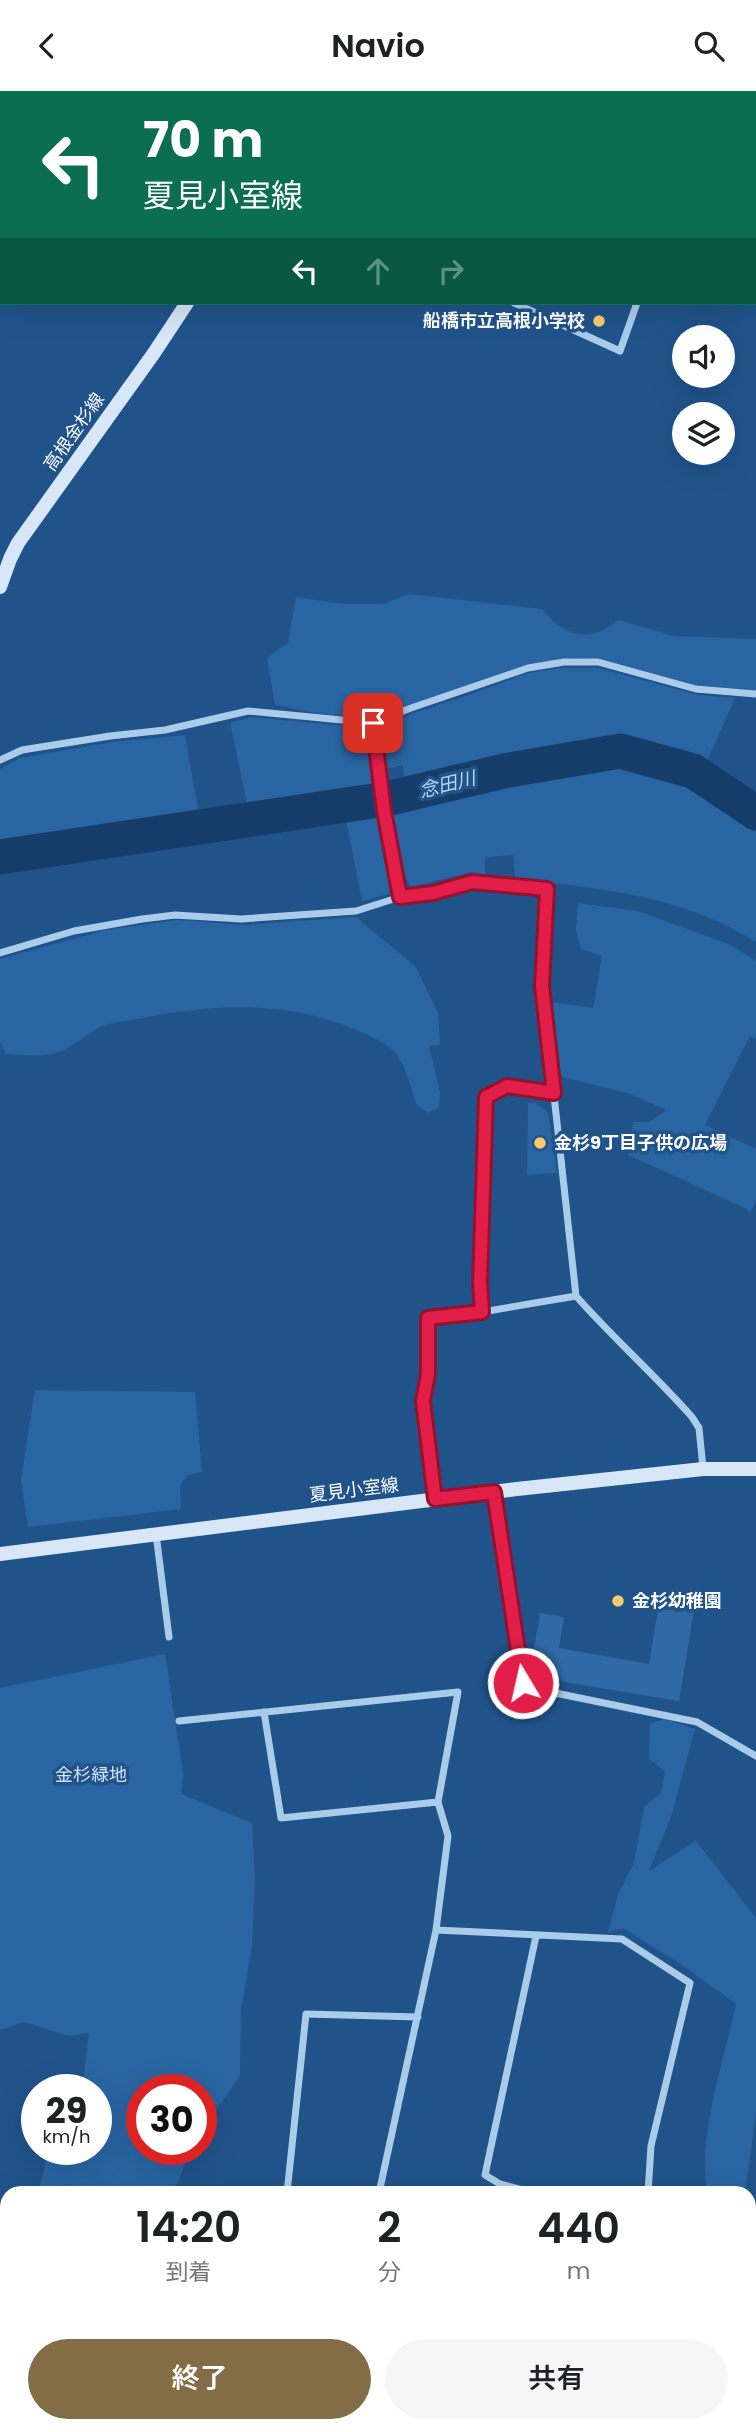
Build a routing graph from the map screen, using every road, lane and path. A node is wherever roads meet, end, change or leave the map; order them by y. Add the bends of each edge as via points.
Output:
1 (186, 305) edge
2 (517, 305) edge
3 (637, 305) edge
4 (0, 586) edge
5 (756, 694) edge
6 (373, 723) junction
7 (0, 760) edge
8 (400, 897) junction
9 (0, 953) edge
10 (554, 1093) junction
11 (576, 1296) junction
12 (482, 1312) junction
13 (703, 1469) junction
14 (756, 1469) edge
15 (494, 1492) junction
16 (435, 1499) junction
17 (156, 1534) junction
18 (0, 1554) edge
19 (169, 1637) dead end
20 (264, 1712) junction
21 (179, 1721) dead end
22 (756, 1756) edge
23 (438, 1802) junction
24 (436, 1930) junction
25 (536, 1936) junction
26 (418, 2017) junction
27 (289, 2186) edge
28 (381, 2186) edge
29 (508, 2186) edge
30 (648, 2186) edge

1 - 4 main road, 高根金杉線 via 18,543
2 - 3 street via 620,351
5 - 6 street via 696,689 598,662 565,661 528,668
6 - 7 street via 248,711 165,730 22,750
6 - 8 street
8 - 9 street via 356,911 241,919 175,915 142,919 74,931
8 - 10 street via 472,882 547,889 542,986
10 - 11 street
10 - 12 street via 507,1086 486,1097
11 - 12 street
11 - 13 street via 692,1417 699,1428
12 - 16 street via 428,1318 423,1401
13 - 14 main road, 夏見小室線
13 - 15 main road, 夏見小室線
15 - 16 main road, 夏見小室線
15 - 22 street via 526,1687 697,1722
16 - 17 main road, 夏見小室線
17 - 18 main road, 夏見小室線
17 - 19 street
20 - 21 street
20 - 23 street via 281,1818
20 - 23 street via 458,1692
23 - 24 street via 448,1836
24 - 25 street
24 - 26 street
25 - 29 street via 485,2175
25 - 30 street via 622,1940 690,1983 651,2146
26 - 27 street via 306,2014
26 - 28 street

